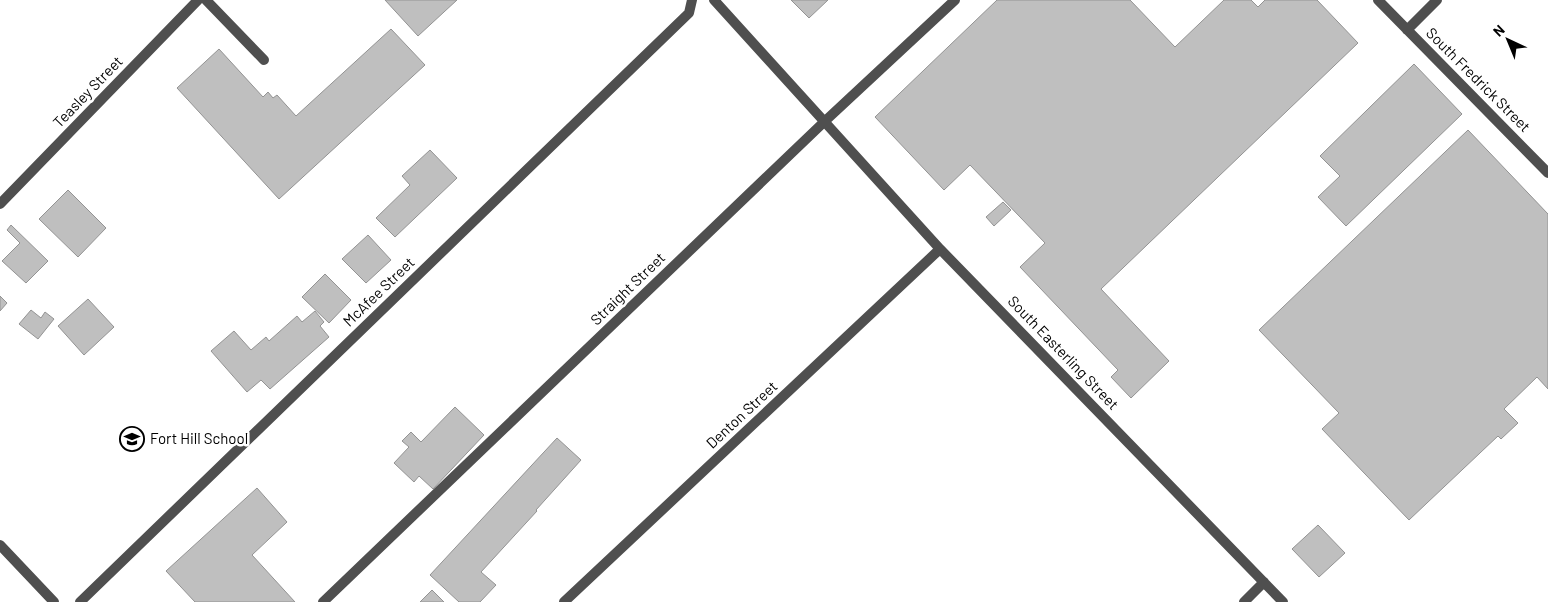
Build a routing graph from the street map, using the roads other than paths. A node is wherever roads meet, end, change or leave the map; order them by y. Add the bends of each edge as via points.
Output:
1 (198, 0) edge
2 (206, 0) edge
3 (692, 0) edge
4 (714, 0) edge
5 (955, 0) edge
6 (1378, 0) edge
7 (1437, 0) edge
8 (1407, 30) junction
9 (264, 60) dead end
10 (824, 122) junction
11 (1548, 173) edge
12 (0, 204) edge
13 (940, 249) junction
14 (0, 545) edge
15 (1264, 582) junction
16 (54, 602) edge
17 (80, 602) edge
18 (324, 602) edge
19 (564, 602) edge
20 (1244, 602) edge
21 (1283, 602) edge

1 - 12 street, Teasley Street
2 - 9 street
3 - 17 street, McAfee Street via 689,13
4 - 10 street, South Easterling Street
5 - 10 street, Straight Street
6 - 8 street, South Fredrick Street
7 - 8 street
8 - 11 street, South Fredrick Street
10 - 13 street, South Easterling Street
10 - 18 street, Straight Street
13 - 15 street, South Easterling Street
13 - 19 street, Denton Street
14 - 16 street
15 - 20 street
15 - 21 street, South Easterling Street

